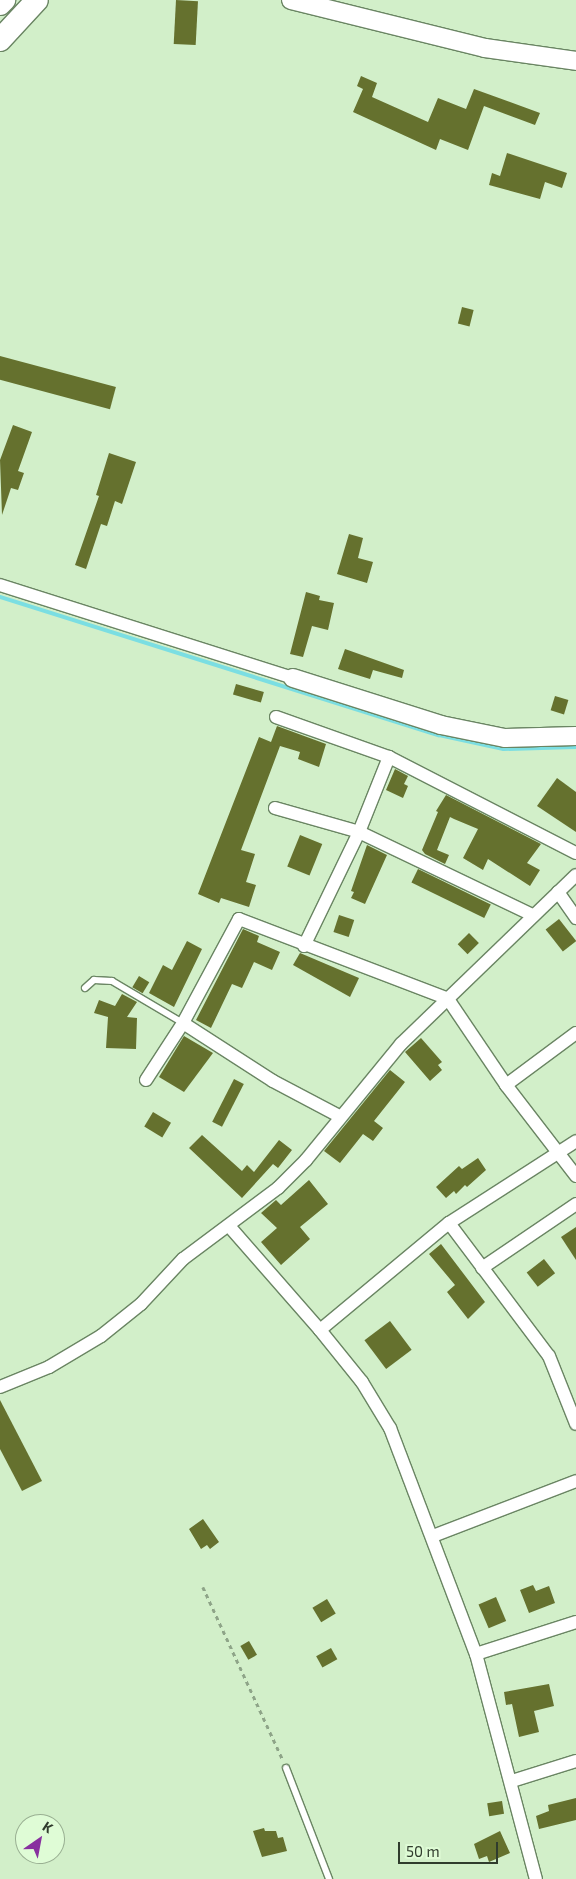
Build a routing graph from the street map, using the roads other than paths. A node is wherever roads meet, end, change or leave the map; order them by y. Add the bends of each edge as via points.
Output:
1 (4, 0) edge
2 (37, 0) edge
3 (291, 0) edge
4 (0, 4) edge
5 (0, 40) edge
6 (576, 61) edge
7 (0, 586) edge
8 (293, 678) joint
9 (276, 717) dead end
10 (576, 736) edge
11 (389, 757) junction
12 (275, 808) dead end
13 (359, 832) junction
14 (576, 853) edge
15 (576, 875) edge
16 (558, 892) junction
17 (532, 915) junction
18 (576, 918) edge
19 (304, 946) junction
20 (85, 988) dead end
21 (448, 999) junction
22 (183, 1023) junction
23 (576, 1033) edge
24 (146, 1080) dead end
25 (506, 1085) junction
26 (339, 1116) junction
27 (576, 1140) edge
28 (558, 1151) junction
29 (576, 1176) edge
30 (576, 1204) edge
31 (449, 1223) junction
32 (229, 1226) junction
33 (482, 1268) junction
34 (320, 1330) junction
35 (0, 1387) edge
36 (576, 1424) edge
37 (576, 1481) edge
38 (433, 1536) junction
39 (576, 1622) edge
40 (476, 1654) junction
41 (576, 1762) edge
42 (286, 1768) road end
43 (512, 1781) junction
44 (329, 1879) edge
45 (536, 1879) edge

1 - 4 highway
2 - 5 highway
3 - 6 street via 475,46
7 - 8 street
8 - 10 street via 441,724 496,736
9 - 11 street
11 - 13 street
11 - 14 street
12 - 13 street
13 - 17 street
13 - 19 street
15 - 16 street
16 - 17 street
16 - 18 street
17 - 21 street
19 - 21 street
19 - 22 street via 239,919
20 - 22 lane via 94,980 112,981
21 - 25 street
21 - 26 street via 401,1044
22 - 24 street
22 - 26 street via 273,1080
23 - 25 street
25 - 28 street
26 - 32 street via 291,1176
27 - 28 street
28 - 29 street
28 - 31 street
30 - 33 street
31 - 33 street
31 - 34 street
32 - 34 street
32 - 35 street via 183,1259 141,1304 101,1336 49,1367
33 - 36 street via 549,1356
34 - 38 street via 362,1382 390,1428
37 - 38 street
38 - 40 street
39 - 40 street
40 - 43 street
41 - 43 street
42 - 44 lane
43 - 45 street

